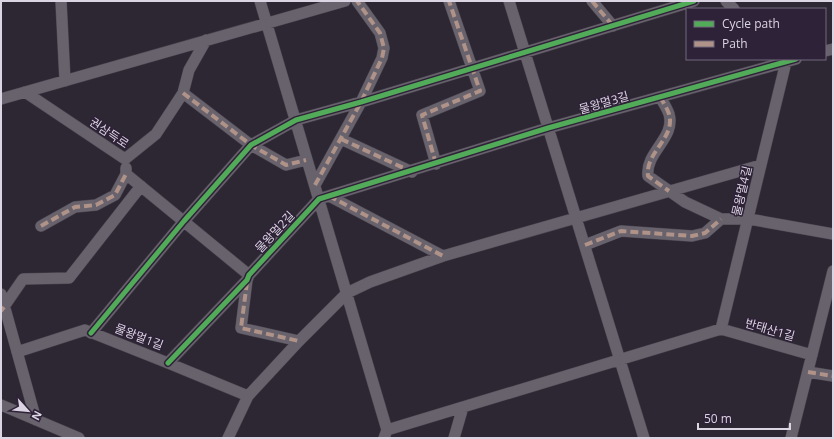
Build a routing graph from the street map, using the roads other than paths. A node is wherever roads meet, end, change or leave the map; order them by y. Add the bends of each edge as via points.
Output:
1 (62, 1) edge
2 (260, 1) edge
3 (345, 1) edge
4 (357, 1) edge
5 (449, 1) edge
6 (509, 1) edge
7 (592, 1) edge
8 (694, 1) edge
9 (267, 23) junction
10 (613, 26) junction
11 (206, 40) junction
12 (525, 52) junction
13 (788, 60) edge
14 (471, 69) junction
15 (65, 80) junction
16 (25, 92) junction
17 (183, 93) junction
18 (660, 97) junction
19 (1, 99) edge
20 (361, 102) junction
21 (296, 120) junction
22 (548, 128) junction
23 (341, 139) junction
24 (251, 145) junction
25 (125, 159) junction
26 (306, 160) junction
27 (432, 165) junction
28 (761, 165) junction
29 (412, 172) junction
30 (126, 174) junction
31 (315, 185) junction
32 (141, 186) junction
33 (669, 191) junction
34 (324, 198) junction
35 (576, 218) junction
36 (749, 219) junction
37 (721, 220) junction
38 (184, 221) junction
39 (41, 226) dead end
40 (833, 234) edge
41 (585, 244) junction
42 (443, 256) junction
43 (833, 271) edge
44 (248, 277) junction
45 (346, 293) junction
46 (830, 293) edge
47 (1, 294) edge
48 (3, 309) edge
49 (721, 329) junction
50 (91, 333) junction
51 (299, 341) junction
52 (18, 352) junction
53 (812, 355) junction
54 (619, 358) junction
55 (168, 363) junction
56 (808, 372) junction
57 (833, 376) edge
58 (248, 396) junction
59 (1, 405) edge
60 (463, 407) junction
61 (36, 420) junction
62 (385, 434) edge
63 (78, 438) edge
64 (228, 438) edge
65 (454, 438) edge
66 (644, 438) edge
67 (791, 438) edge

1 - 15 street
2 - 9 street
3 - 9 street
4 - 20 street via 380,33 384,48 382,58
5 - 14 street
6 - 12 street
7 - 10 street
8 - 10 street
9 - 11 street
9 - 21 street
10 - 12 street
11 - 15 street
11 - 17 street, 권삼득로 via 189,70
12 - 14 street
12 - 22 street
13 - 18 street, 물왕멀3길
13 - 28 street, 물왕멀4길
14 - 20 street
14 - 27 street via 480,91 422,115
15 - 16 street
16 - 19 street
16 - 25 street, 권삼득로
17 - 24 street
17 - 25 street, 권삼득로 via 156,134
18 - 22 street, 물왕멀3길
18 - 33 street via 669,112 670,121 667,135 647,168 648,176
20 - 21 street
20 - 23 street
21 - 24 street
21 - 26 street
22 - 27 street, 물왕멀3길
22 - 35 street
23 - 29 street
23 - 31 street
24 - 26 street via 286,165
24 - 38 street
25 - 30 street
26 - 31 street
27 - 29 street
28 - 33 street
28 - 36 street, 물왕멀4길
29 - 34 street
30 - 32 street
30 - 39 street via 115,195 96,205 76,207
31 - 34 street
32 - 38 street
32 - 48 street via 69,278 23,279
33 - 35 street
33 - 37 street
34 - 42 street
34 - 44 street, 물왕멀2길
34 - 45 street
35 - 41 street
35 - 42 street
36 - 37 street
36 - 40 street
36 - 49 street, 물왕멀4길
37 - 41 street via 705,233 692,236 621,231
38 - 44 street
38 - 50 street
41 - 54 street
42 - 45 street
43 - 46 street
44 - 51 street via 241,328
44 - 55 street, 물왕멀2길
45 - 51 street
45 - 62 street
46 - 53 street
47 - 48 street
48 - 52 street
49 - 53 street, 반태산1길
49 - 54 street
50 - 52 street, 물왕멀1길 via 84,330
50 - 55 street, 물왕멀1길
51 - 58 street
52 - 61 street
53 - 56 street
54 - 60 street
54 - 66 street
55 - 58 street, 물왕멀1길
56 - 57 street
56 - 67 street
58 - 64 street
59 - 61 street
60 - 62 street
60 - 65 street
61 - 63 street

